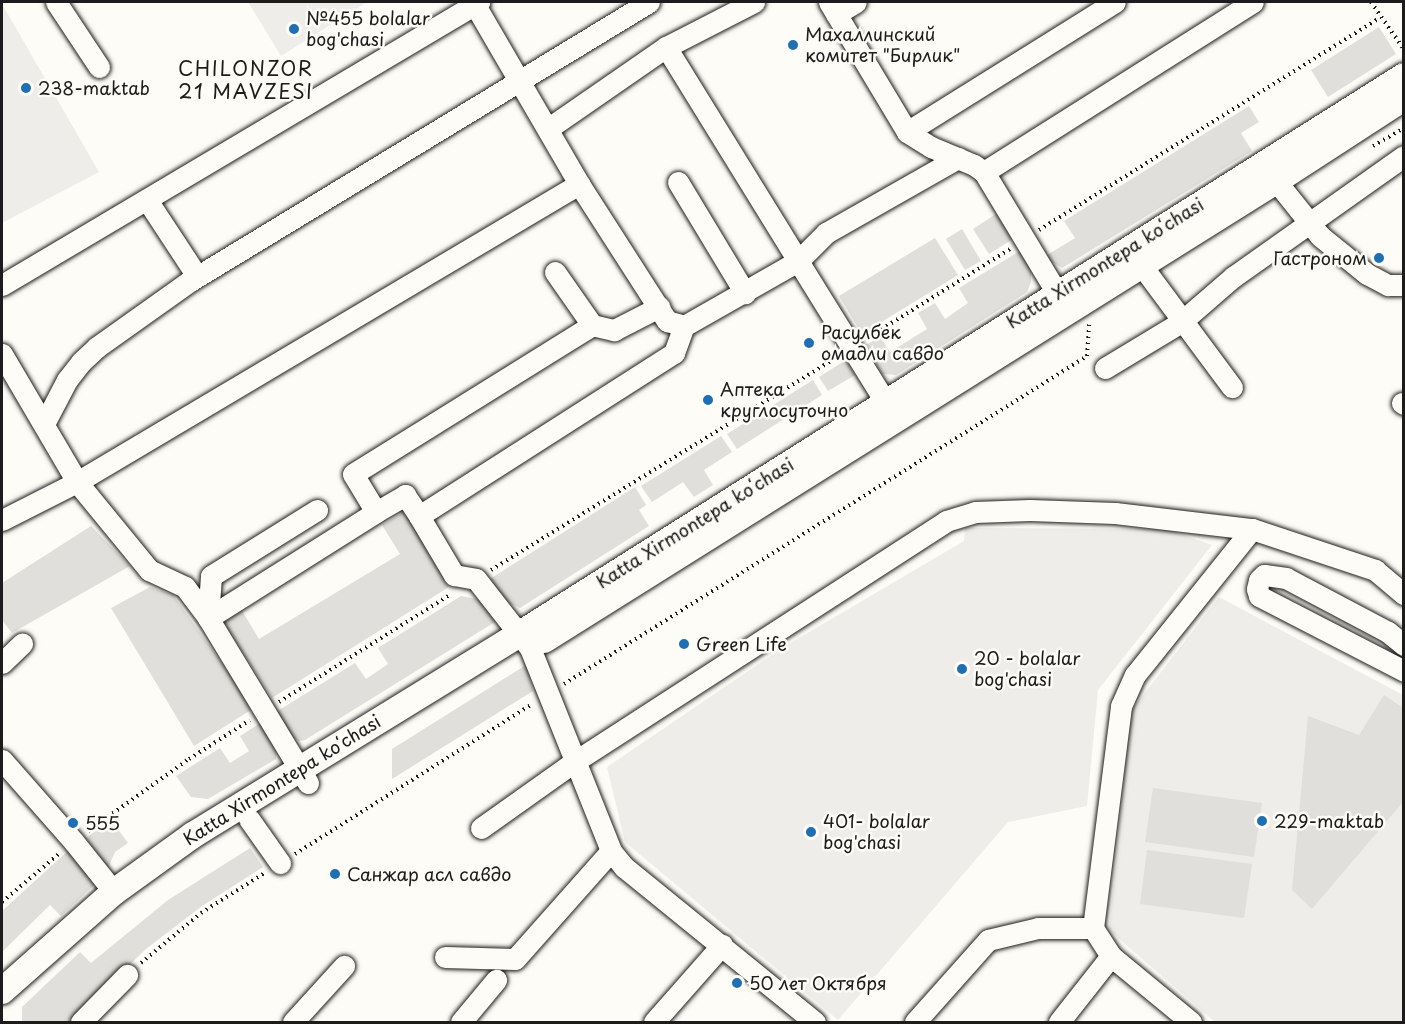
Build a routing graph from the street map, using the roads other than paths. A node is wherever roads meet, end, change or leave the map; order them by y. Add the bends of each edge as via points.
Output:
1 (56, 2) edge
2 (649, 2) edge
3 (754, 2) edge
4 (856, 2) edge
5 (1115, 2) edge
6 (1253, 2) edge
7 (477, 3) edge
8 (832, 8) edge
9 (666, 47) junction
10 (99, 66) dead end
11 (521, 82) junction
12 (1402, 87) edge
13 (549, 128) junction
14 (908, 132) junction
15 (1404, 156) edge
16 (958, 158) junction
17 (984, 172) junction
18 (1276, 181) junction
19 (678, 182) dead end
20 (579, 183) junction
21 (147, 200) junction
22 (1309, 222) junction
23 (798, 261) junction
24 (1142, 266) junction
25 (555, 272) dead end
26 (197, 276) junction
27 (2, 285) edge
28 (1404, 285) edge
29 (745, 293) junction
30 (1057, 293) junction
31 (659, 306) junction
32 (1182, 322) junction
33 (592, 325) junction
34 (684, 326) junction
35 (2, 354) edge
36 (1105, 369) dead end
37 (1232, 387) dead end
38 (891, 411) junction
39 (44, 424) junction
40 (77, 482) junction
41 (317, 510) dead end
42 (376, 512) junction
43 (418, 516) junction
44 (2, 520) edge
45 (1252, 529) junction
46 (1404, 594) edge
47 (208, 618) junction
48 (525, 641) junction
49 (22, 644) dead end
50 (1404, 645) edge
51 (2, 663) edge
52 (1404, 671) edge
53 (2, 760) edge
54 (574, 762) junction
55 (304, 776) junction
56 (249, 819) junction
57 (481, 828) dead end
58 (611, 851) junction
59 (280, 863) road end
60 (114, 892) junction
61 (1093, 928) junction
62 (722, 945) junction
63 (1111, 956) junction
64 (445, 957) dead end
65 (344, 966) dead end
66 (127, 975) road end
67 (496, 980) dead end
68 (2, 991) edge
69 (2, 1012) edge
70 (81, 1023) edge
71 (293, 1023) edge
72 (460, 1023) edge
73 (654, 1023) edge
74 (815, 1023) edge
75 (915, 1023) edge
76 (1059, 1023) edge
77 (1191, 1023) edge

1 - 10 street
2 - 11 street
3 - 9 street
4 - 8 street
5 - 14 street
6 - 17 street
7 - 11 street
7 - 21 street
8 - 14 street
9 - 13 street
9 - 23 street
11 - 13 street
11 - 26 street
12 - 18 main road, Katta Xirmontepa koʻchasi
12 - 30 main road, Katta Xirmontepa koʻchasi
13 - 20 street
14 - 16 street
15 - 22 street
16 - 17 street
16 - 23 street via 826,232
17 - 30 street
18 - 22 street
18 - 24 main road, Katta Xirmontepa koʻchasi
19 - 29 street
20 - 31 street
20 - 40 street
21 - 26 street
21 - 27 street
22 - 28 street via 1320,236 1367,274 1388,285
22 - 32 street via 1233,277
23 - 29 street
23 - 38 street
24 - 32 street
24 - 38 main road, Katta Xirmontepa koʻchasi
25 - 33 street
26 - 39 street via 81,362
29 - 34 street
30 - 38 main road, Katta Xirmontepa koʻchasi
31 - 33 street via 614,330
31 - 34 street via 667,321
32 - 36 street
32 - 37 street
33 - 42 street via 353,474
34 - 43 street via 674,353
35 - 39 street
38 - 48 main road, Katta Xirmontepa koʻchasi
39 - 40 street
40 - 44 street
40 - 47 street via 149,570 185,587
41 - 47 street via 211,576
42 - 43 street via 405,495
42 - 47 street
43 - 48 street via 454,575 476,579
45 - 46 street via 1375,570
45 - 54 street via 1115,513 1030,510 975,512 946,521
45 - 61 street via 1134,675 1121,706
47 - 55 street
48 - 54 street
48 - 55 main road, Katta Xirmontepa koʻchasi
49 - 51 street
50 - 52 street via 1388,632 1286,578 1264,575 1258,580 1260,596
53 - 60 street
54 - 57 street
54 - 58 street
55 - 56 main road, Katta Xirmontepa koʻchasi
55 - 60 main road, Katta Xirmontepa koʻchasi via 193,835
56 - 59 street
56 - 69 main road, Katta Xirmontepa koʻchasi via 145,887
58 - 62 street via 624,867
58 - 64 street via 515,958
60 - 68 main road, Katta Xirmontepa koʻchasi
61 - 63 street
61 - 75 street via 1038,928 988,940
62 - 73 street
62 - 74 street
63 - 76 street
63 - 77 street
65 - 71 street
66 - 70 street
67 - 72 street

